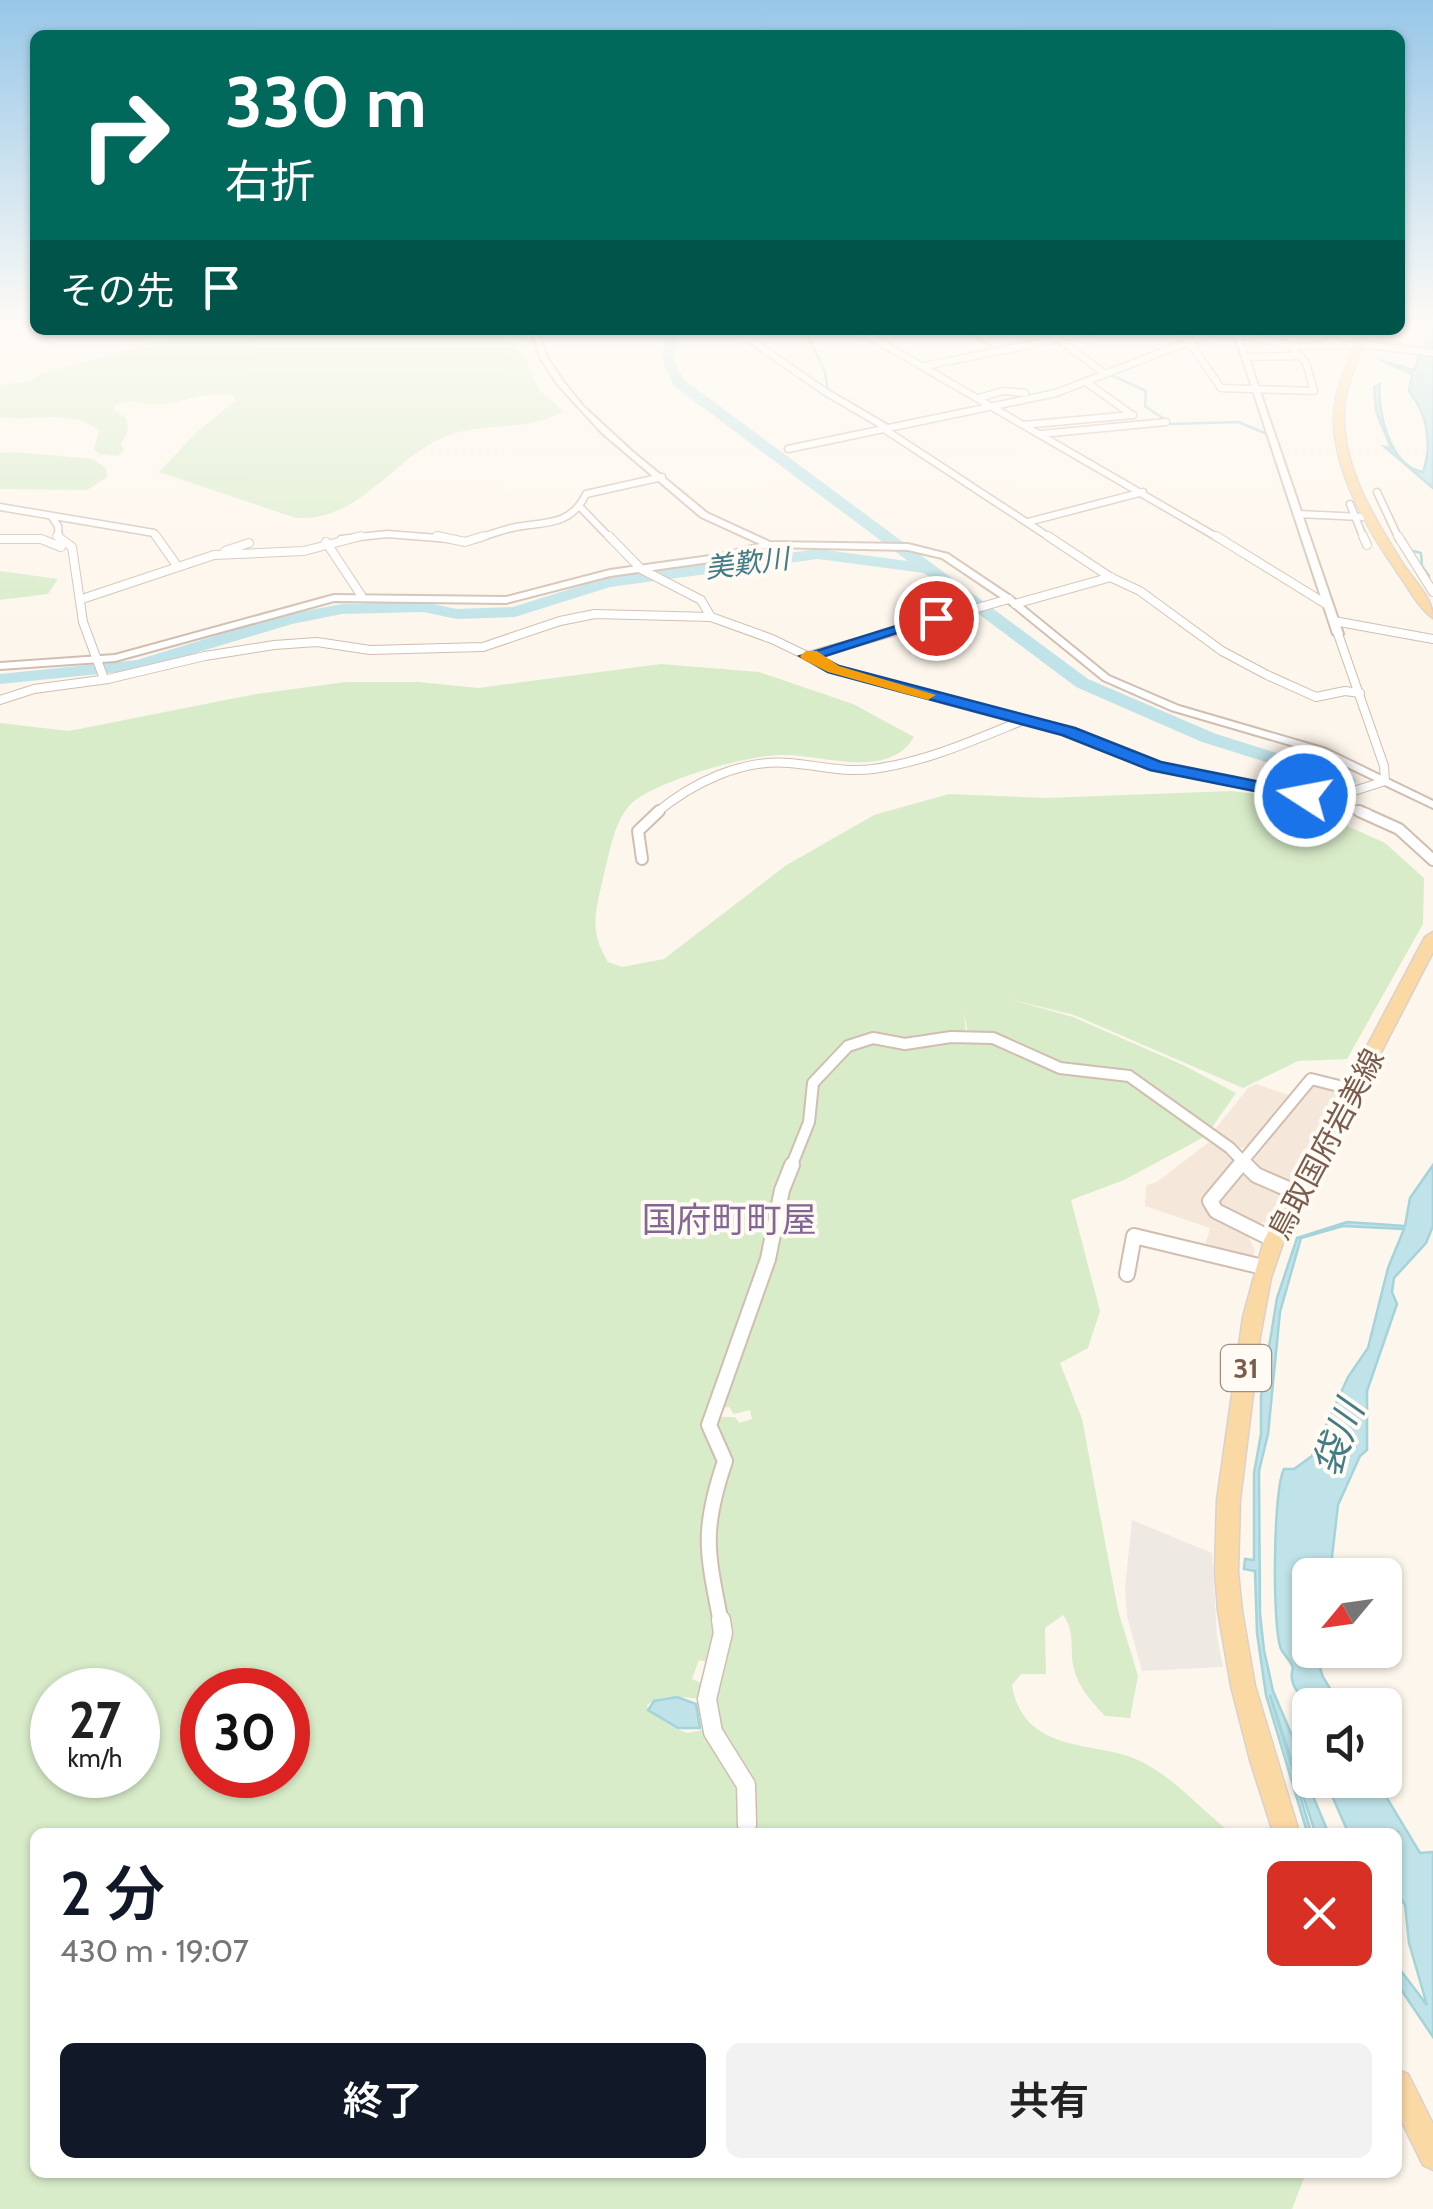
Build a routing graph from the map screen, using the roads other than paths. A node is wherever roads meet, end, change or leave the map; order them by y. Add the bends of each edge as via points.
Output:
1 (604, 428) edge
2 (886, 428) joint
3 (1027, 428) edge
4 (1104, 428) edge
5 (1269, 428) edge
6 (1341, 428) edge
7 (1038, 434) junction
8 (788, 450) dead end
9 (662, 477) junction
10 (1142, 492) junction
11 (1377, 492) dead end
12 (1350, 504) dead end
13 (0, 507) edge
14 (580, 507) junction
15 (1298, 514) junction
16 (52, 517) junction
17 (1359, 517) junction
18 (1028, 522) junction
19 (0, 540) edge
20 (326, 542) junction
21 (249, 543) dead end
22 (768, 544) junction
23 (1367, 546) dead end
24 (74, 552) junction
25 (214, 555) junction
26 (178, 567) junction
27 (641, 569) junction
28 (1111, 577) junction
29 (1433, 592) edge
30 (362, 595) junction
31 (82, 599) junction
32 (1007, 601) junction
33 (1326, 604) junction
34 (1433, 614) edge
35 (711, 617) junction
36 (1334, 621) junction
37 (1338, 634) joint
38 (1433, 639) edge
39 (808, 656) junction
40 (0, 666) edge
41 (168, 666) junction
42 (101, 668) junction
43 (34, 689) junction
44 (1360, 693) junction
45 (0, 700) edge
46 (1026, 719) junction
47 (1385, 780) junction
48 (1325, 800) junction
49 (1433, 805) edge
50 (642, 860) dead end
51 (1433, 860) edge
52 (1433, 937) edge
53 (1356, 1090) junction
54 (1242, 1160) junction
55 (1297, 1193) junction
56 (1274, 1240) junction
57 (1263, 1267) junction
58 (1127, 1274) dead end
59 (747, 1826) dead end
60 (1285, 1828) edge
61 (1402, 2092) edge
62 (1433, 2155) edge

1 - 9 street
2 - 8 street
2 - 18 street
3 - 7 street
4 - 7 street
5 - 15 street
6 - 34 main road via 1348,467 1390,552
7 - 10 street
9 - 14 street via 586,494
9 - 22 street via 704,515
10 - 18 street
10 - 33 street
11 - 29 street
12 - 17 street
13 - 16 street
14 - 20 street via 550,525 464,542 387,534
14 - 27 street
15 - 17 street
15 - 33 street
16 - 24 street via 57,538
16 - 26 street via 154,533
17 - 23 street
18 - 28 street
19 - 24 street via 41,539
20 - 25 street via 274,554
20 - 30 street
21 - 25 street
22 - 27 street
22 - 32 street via 920,548 964,565
24 - 31 street
25 - 26 street
26 - 31 street
27 - 30 street via 482,603
27 - 35 street via 701,600
28 - 32 street
28 - 44 street via 1228,655 1300,691 1316,697
30 - 42 street via 309,602
31 - 42 street via 86,634
32 - 39 street
32 - 47 street via 1106,678 1175,708 1322,751
33 - 36 street
35 - 39 street
35 - 41 street via 608,612 484,647 370,650 317,642
36 - 37 street
36 - 38 street
37 - 44 street
39 - 46 street via 834,669
40 - 42 street
41 - 42 street
41 - 43 street
42 - 43 street
43 - 45 street
44 - 47 street
46 - 48 street via 1157,766
46 - 50 street via 900,764 735,768 649,818 638,830
47 - 48 street
47 - 49 street
48 - 51 street via 1376,816
52 - 53 main road, 鳥取国府岩美線 / 31
53 - 54 street via 1312,1079
53 - 55 main road, 鳥取国府岩美線 / 31
54 - 55 street via 1256,1175
54 - 56 street via 1210,1206
54 - 59 street via 1129,1076 1060,1068 994,1038 860,1040 812,1083 810,1122 782,1190 768,1259 709,1425 726,1461 710,1506 706,1544 723,1634 707,1699 713,1732 746,1785
55 - 56 main road, 鳥取国府岩美線 / 31
56 - 57 main road, 鳥取国府岩美線 / 31
57 - 58 street via 1134,1236
57 - 60 main road, 鳥取国府岩美線 / 31 via 1228,1491 1227,1580 1255,1739
61 - 62 main road

